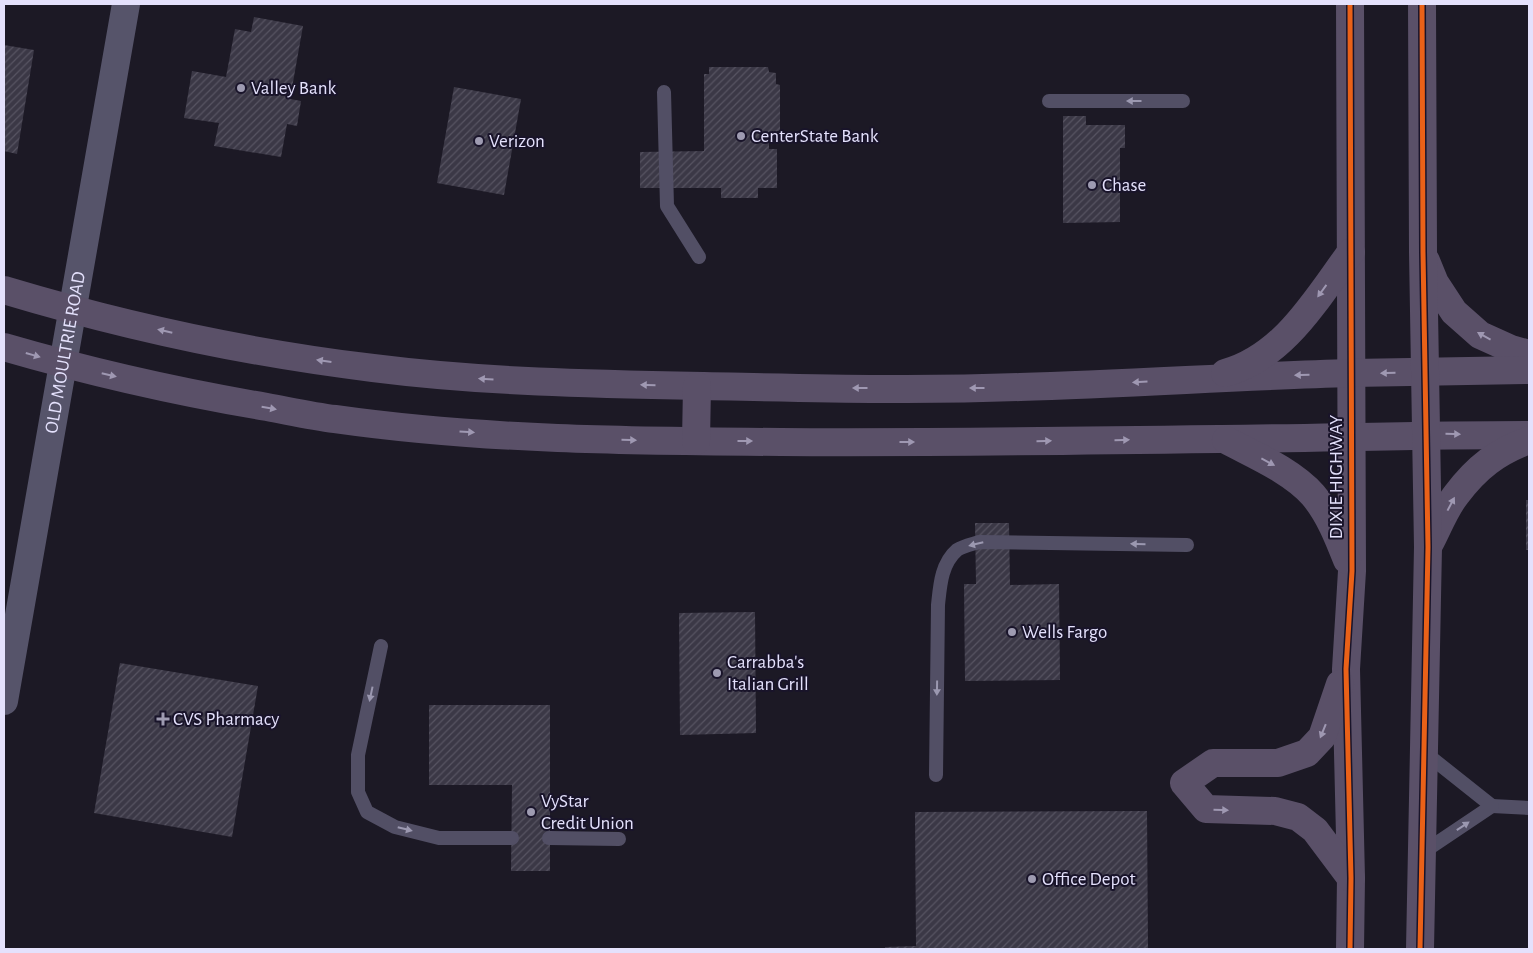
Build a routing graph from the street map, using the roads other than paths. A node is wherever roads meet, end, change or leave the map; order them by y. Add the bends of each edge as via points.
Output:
1 (126, 4) edge
2 (1350, 4) edge
3 (1422, 4) edge
4 (664, 92) dead end
5 (1049, 101) dead end
6 (1183, 101) dead end
7 (1351, 252) junction
8 (1423, 252) junction
9 (699, 257) dead end
10 (4, 290) edge
11 (71, 310) junction
12 (4, 347) edge
13 (1529, 354) edge
14 (62, 364) junction
15 (1529, 370) edge
16 (1425, 372) junction
17 (1351, 373) junction
18 (1198, 380) junction
19 (697, 386) junction
20 (1426, 434) junction
21 (1529, 435) edge
22 (1351, 436) junction
23 (1225, 439) junction
24 (1529, 440) edge
25 (696, 441) junction
26 (1187, 545) dead end
27 (1428, 547) junction
28 (1352, 571) junction
29 (381, 646) dead end
30 (1346, 669) junction
31 (4, 700) edge
32 (1424, 752) junction
33 (936, 775) dead end
34 (1492, 806) junction
35 (1529, 808) edge
36 (512, 838) dead end
37 (549, 838) dead end
38 (619, 838) dead end
39 (1422, 853) junction
40 (1350, 878) junction
41 (1350, 949) edge
42 (1420, 949) edge

1 - 11 main road, OLD MOULTRIE ROAD
2 - 7 main road, DIXIE HIGHWAY
3 - 8 main road
4 - 9 lane via 667,206
6 -> 5 lane
7 - 17 main road, DIXIE HIGHWAY
7 -> 18 main road via 1288,335 1260,357 1229,372
13 -> 8 main road via 1480,335 1454,312 1435,283
8 - 16 main road
10 - 11 main road
11 - 14 main road, OLD MOULTRIE ROAD
19 -> 11 main road via 487,379 376,369 272,353
12 -> 14 main road
14 -> 25 main road via 203,396 334,419 532,437
14 - 31 main road, OLD MOULTRIE ROAD
15 - 16 main road
16 -> 17 main road
16 - 20 main road
17 -> 18 main road
17 - 22 main road, DIXIE HIGHWAY
18 -> 19 main road via 1018,388
19 - 25 main road
20 -> 21 main road
20 - 22 main road
20 - 27 main road
22 - 23 main road
22 - 28 main road, DIXIE HIGHWAY
25 -> 23 main road
23 -> 28 main road via 1283,470 1313,495 1334,527
27 -> 24 main road via 1455,496 1484,463 1507,448
26 -> 33 lane via 979,542 958,550 946,564 940,581
27 - 32 main road
28 - 30 main road, DIXIE HIGHWAY
29 -> 36 lane via 358,755 358,792 367,812 395,827 439,838
30 - 40 main road, DIXIE HIGHWAY
30 -> 40 main road via 1322,737 1307,753 1278,763 1213,764 1184,783 1206,809 1275,811 1298,817 1315,830
32 - 34 lane
32 - 39 main road
34 - 35 lane
39 -> 34 lane
37 - 38 lane
39 - 42 main road
40 - 41 main road, DIXIE HIGHWAY

